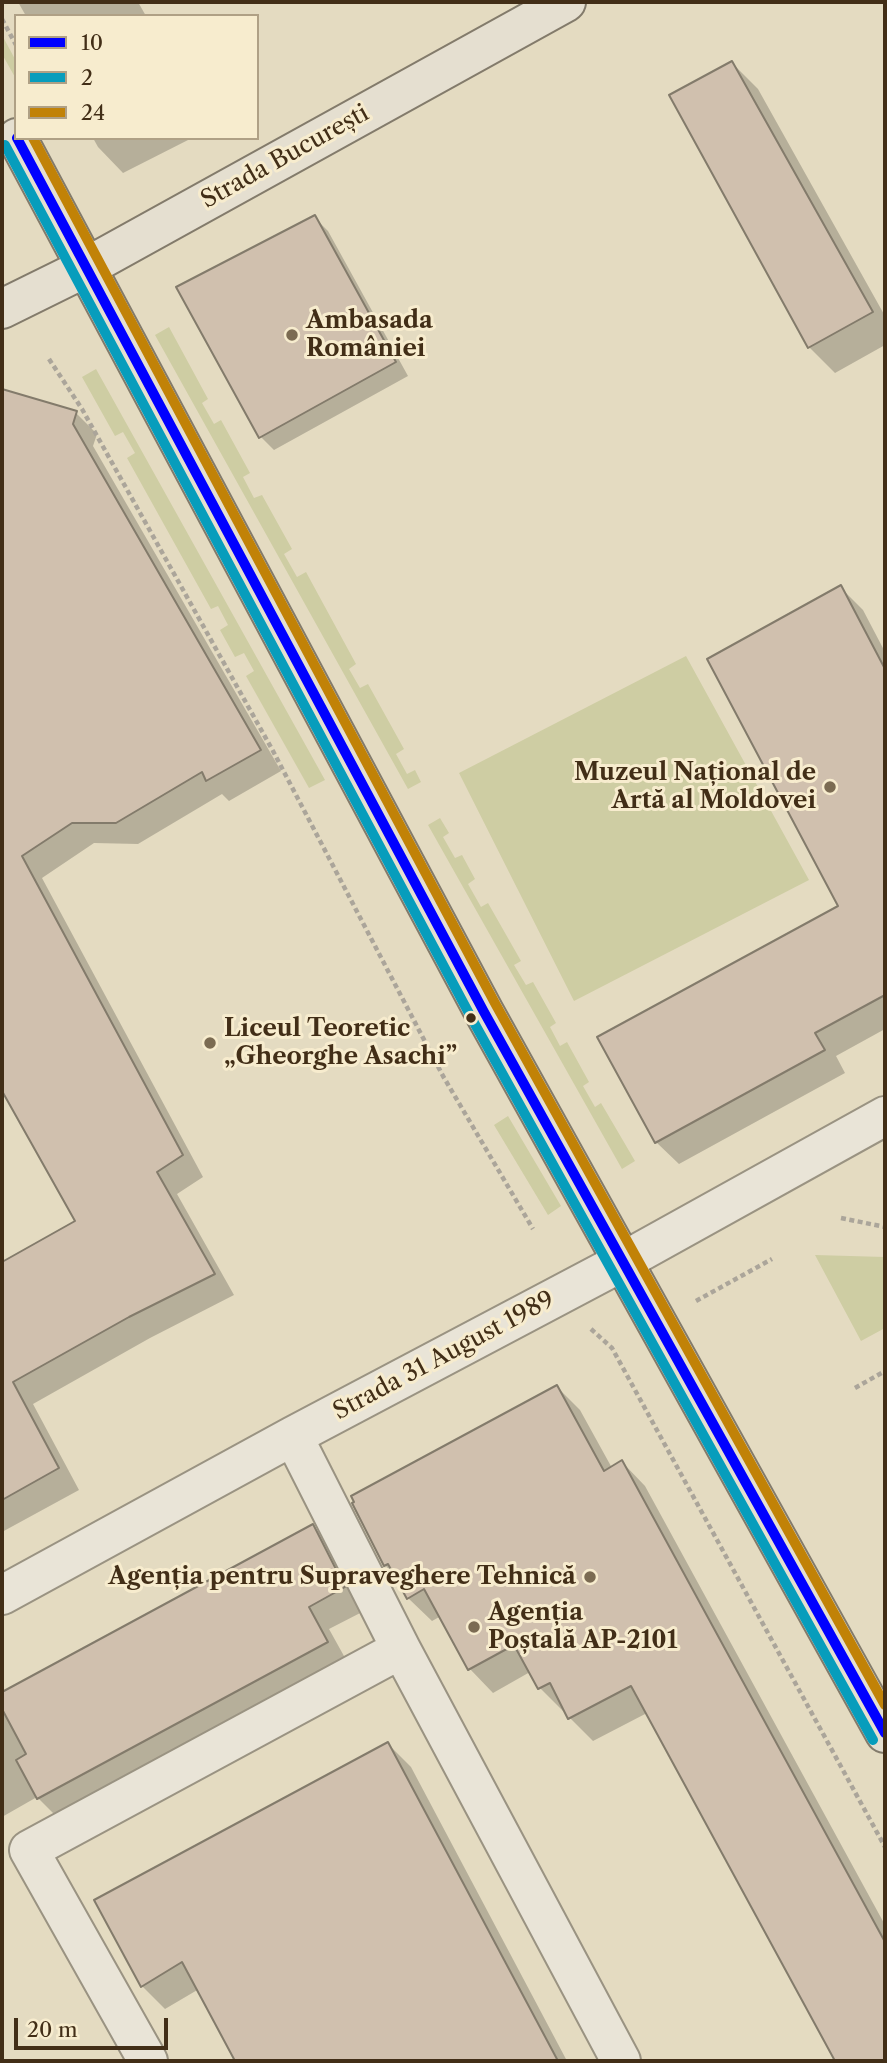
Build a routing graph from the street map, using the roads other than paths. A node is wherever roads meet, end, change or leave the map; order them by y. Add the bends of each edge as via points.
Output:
1 (566, 2) edge
2 (2, 111) edge
3 (14, 133) edge
4 (18, 140) edge
5 (85, 268) junction
6 (2, 309) edge
7 (885, 1116) edge
8 (622, 1262) junction
9 (293, 1436) junction
10 (2, 1595) edge
11 (401, 1649) junction
12 (885, 1733) edge
13 (148, 2061) edge
14 (621, 2061) edge

1 - 5 main road, Strada București
2 - 3 main road
4 - 5 main road
5 - 6 main road, Strada București
5 - 8 main road
7 - 8 street, Strada 31 August 1989
8 - 9 street, Strada 31 August 1989
8 - 12 main road
9 - 10 street, Strada 31 August 1989
9 - 11 street
11 - 13 street via 29,1850
11 - 14 street

